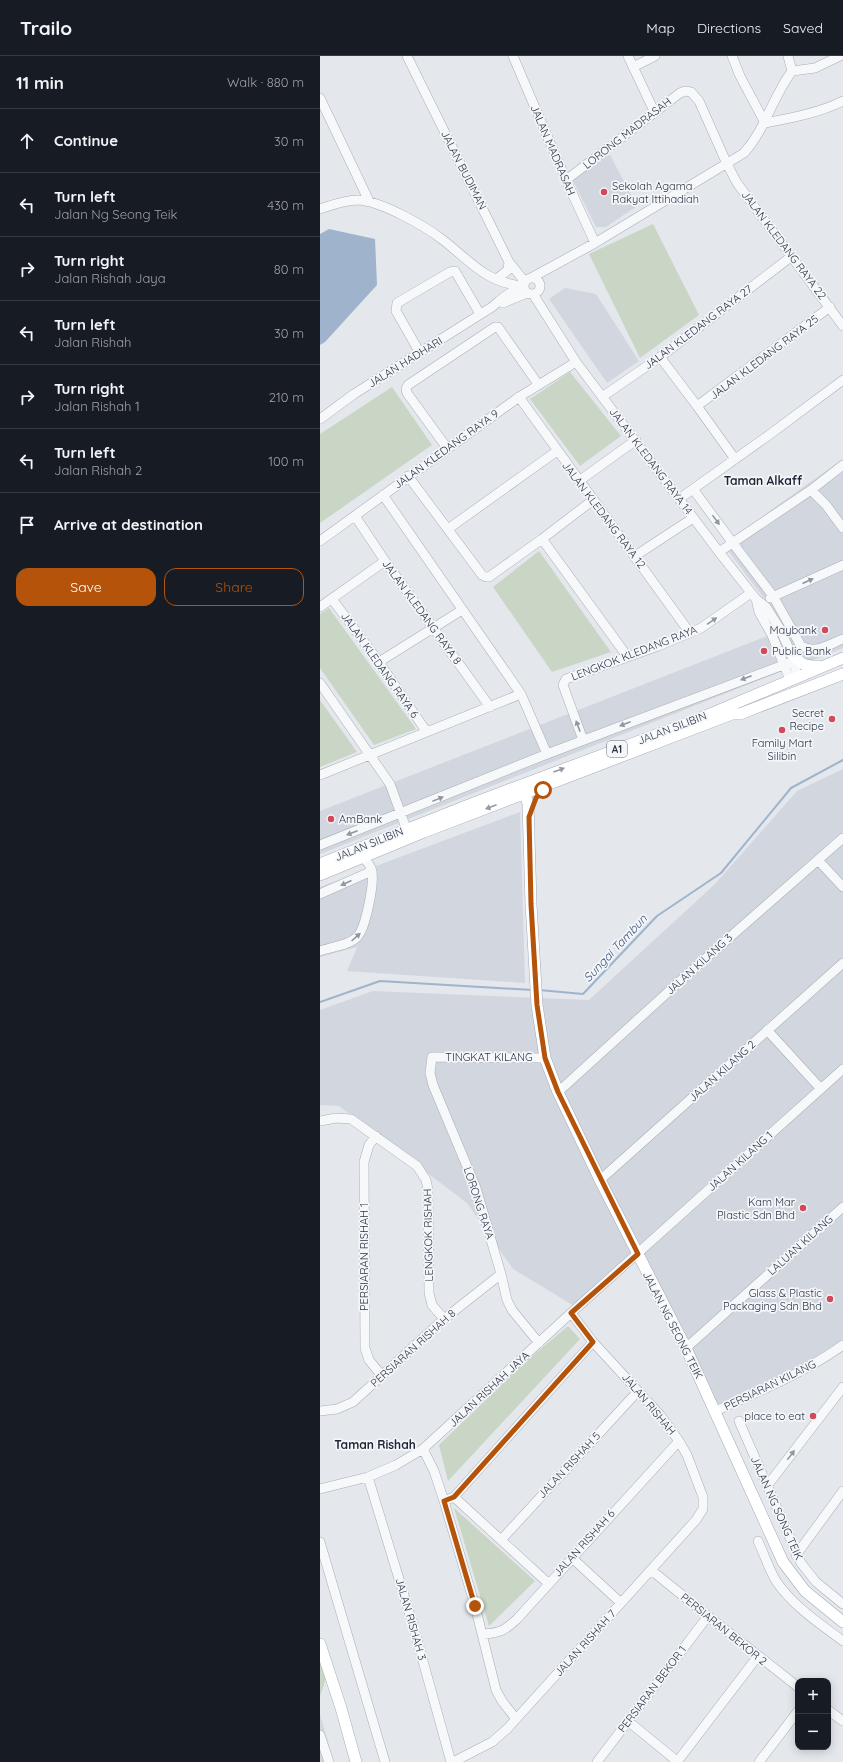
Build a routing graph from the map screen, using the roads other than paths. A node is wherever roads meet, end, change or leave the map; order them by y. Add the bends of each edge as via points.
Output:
1 (406, 56) edge
2 (513, 56) edge
3 (628, 56) edge
4 (656, 56) edge
5 (732, 56) edge
6 (788, 56) edge
7 (840, 56) edge
8 (633, 67) junction
9 (792, 71) junction
10 (691, 92) joint
11 (320, 98) edge
12 (843, 101) edge
13 (654, 111) junction
14 (765, 123) junction
15 (727, 164) junction
16 (566, 180) junction
17 (369, 201) junction
18 (320, 209) edge
19 (595, 243) junction
20 (792, 256) junction
21 (566, 259) junction
22 (509, 262) junction
23 (499, 279) junction
24 (540, 286) junction
25 (527, 287) junction
26 (495, 305) junction
27 (830, 307) junction
28 (480, 314) junction
29 (549, 322) junction
30 (843, 326) edge
31 (420, 353) junction
32 (660, 357) junction
33 (576, 362) junction
34 (843, 380) edge
35 (538, 384) junction
36 (519, 397) junction
37 (602, 397) junction
38 (697, 406) junction
39 (320, 419) edge
40 (636, 440) junction
41 (447, 448) junction
42 (557, 451) junction
43 (735, 459) junction
44 (843, 465) edge
45 (408, 476) junction
46 (579, 481) junction
47 (693, 489) junction
48 (811, 490) junction
49 (383, 495) junction
50 (679, 499) junction
51 (593, 500) junction
52 (355, 516) junction
53 (693, 518) junction
54 (843, 528) edge
55 (448, 529) junction
56 (542, 539) junction
57 (320, 541) edge
58 (732, 542) junction
59 (719, 552) junction
60 (635, 556) junction
61 (385, 561) junction
62 (843, 565) edge
63 (773, 596) junction
64 (332, 599) junction
65 (757, 600) junction
66 (320, 607) edge
67 (462, 610) junction
68 (434, 629) junction
69 (690, 632) junction
70 (843, 639) edge
71 (627, 656) junction
72 (792, 656) junction
73 (843, 658) edge
74 (379, 662) junction
75 (783, 665) junction
76 (823, 665) junction
77 (843, 667) edge
78 (843, 674) edge
79 (794, 681) junction
80 (320, 682) edge
81 (521, 694) junction
82 (490, 707) junction
83 (732, 714) junction
84 (426, 731) junction
85 (583, 740) junction
86 (370, 754) junction
87 (547, 754) junction
88 (320, 775) edge
89 (549, 785) junction
90 (510, 789) junction
91 (526, 794) junction
92 (506, 801) junction
93 (402, 813) junction
94 (529, 817) junction
95 (406, 828) junction
96 (424, 832) junction
97 (843, 838) edge
98 (320, 845) edge
99 (347, 853) junction
100 (369, 860) junction
101 (818, 860) junction
102 (320, 864) edge
103 (320, 875) edge
104 (843, 887) edge
105 (320, 894) edge
106 (320, 951) edge
107 (843, 963) edge
108 (768, 1030) junction
109 (432, 1057) joint
110 (545, 1058) junction
111 (843, 1069) edge
112 (821, 1088) junction
113 (558, 1092) junction
114 (320, 1122) edge
115 (376, 1136) junction
116 (600, 1180) junction
117 (843, 1207) edge
118 (638, 1254) junction
119 (501, 1274) junction
120 (571, 1313) junction
121 (444, 1319) junction
122 (593, 1342) junction
123 (539, 1343) junction
124 (843, 1344) edge
125 (686, 1348) junction
126 (382, 1376) junction
127 (843, 1387) edge
128 (638, 1391) junction
129 (320, 1411) edge
130 (716, 1411) junction
131 (738, 1421) dead end
132 (679, 1441) junction
133 (423, 1449) junction
134 (368, 1477) junction
135 (767, 1486) junction
136 (320, 1489) edge
137 (843, 1491) edge
138 (454, 1497) junction
139 (444, 1501) junction
140 (703, 1509) joint
141 (501, 1540) junction
142 (758, 1541) dead end
143 (320, 1542) edge
144 (796, 1554) junction
145 (571, 1557) junction
146 (651, 1570) junction
147 (548, 1583) junction
148 (621, 1603) junction
149 (843, 1604) edge
150 (841, 1615) edge
151 (708, 1616) junction
152 (483, 1634) junction
153 (843, 1641) edge
154 (320, 1644) edge
155 (758, 1656) junction
156 (795, 1685) edge
157 (831, 1712) edge
158 (796, 1714) edge
159 (516, 1719) junction
160 (628, 1721) junction
161 (843, 1721) edge
162 (320, 1735) edge
163 (329, 1762) edge
164 (356, 1762) edge
165 (385, 1762) edge
166 (452, 1762) edge
167 (597, 1762) edge
168 (678, 1762) edge
169 (759, 1762) edge

1 - 22 street, JALAN BUDIMAN
2 - 16 street, JALAN MADRASAH
3 - 8 street
4 - 8 street
5 - 14 street
6 - 9 street
7 - 9 street via 815,68
8 - 13 street
9 - 14 street via 777,94
10 - 13 street, LORONG MADRASAH via 680,93
10 - 15 street, JALAN KLEDANG RAYA 22 via 700,101
11 - 17 street
12 - 14 street
13 - 16 street, LORONG MADRASAH
14 - 15 street via 744,153
15 - 19 street
15 - 20 street, JALAN KLEDANG RAYA 22 via 755,209
16 - 19 street, JALAN MADRASAH
17 - 18 street via 344,202
17 - 23 street via 416,223 443,240 485,274
19 - 21 street
20 - 27 street, JALAN KLEDANG RAYA 22
20 - 32 street, JALAN KLEDANG RAYA 27
21 - 24 street
21 - 25 street, JALAN HADHARI
22 - 23 street via 508,270
22 - 25 street, JALAN BUDIMAN
23 - 25 street
23 - 26 street via 501,291
24 - 25 street via 537,280
24 - 29 street, JALAN KLEDANG RAYA 14
25 - 26 street, JALAN HADHARI
25 - 29 street, JALAN KLEDANG RAYA 14
26 - 28 street, JALAN HADHARI
27 - 30 street, JALAN KLEDANG RAYA 22
27 - 38 street, JALAN KLEDANG RAYA 25
28 - 31 street, JALAN HADHARI
28 - 31 street via 455,271 397,303 396,312
29 - 33 street, JALAN KLEDANG RAYA 14
31 - 39 street, JALAN HADHARI via 354,394
32 - 37 street, JALAN KLEDANG RAYA 27
32 - 38 street
33 - 35 street, JALAN KLEDANG RAYA 9
33 - 37 street, JALAN KLEDANG RAYA 14
34 - 43 street
35 - 36 street, JALAN KLEDANG RAYA 9
35 - 41 street via 498,327 495,327 408,385 407,393
36 - 41 street, JALAN KLEDANG RAYA 9
36 - 42 street, JALAN KLEDANG RAYA 12
37 - 40 street, JALAN KLEDANG RAYA 14
38 - 43 street
40 - 46 street
40 - 50 street, JALAN KLEDANG RAYA 14
41 - 45 street, JALAN KLEDANG RAYA 9
42 - 46 street, JALAN KLEDANG RAYA 12
42 - 55 street
43 - 47 street
44 - 48 street
45 - 49 street, JALAN KLEDANG RAYA 9
45 - 55 street
46 - 51 street, JALAN KLEDANG RAYA 12
47 - 50 street
47 -> 58 street
48 - 54 street
48 - 58 street
49 - 52 street, JALAN KLEDANG RAYA 9
49 - 67 street
50 - 53 street, JALAN KLEDANG RAYA 14
51 - 56 street
51 - 60 street, JALAN KLEDANG RAYA 12
52 - 57 street, JALAN KLEDANG RAYA 9
52 - 61 street, JALAN KLEDANG RAYA 8
53 - 59 street, JALAN KLEDANG RAYA 14
53 - 60 street
55 - 56 street via 486,578
56 - 71 street
58 - 59 street
58 - 63 street
59 - 65 street, JALAN KLEDANG RAYA 14
60 - 69 street, JALAN KLEDANG RAYA 12
61 - 64 street
61 - 68 street, JALAN KLEDANG RAYA 8
63 -> 62 street, LENGKOK KLEDANG RAYA
63 - 65 street, LENGKOK KLEDANG RAYA
63 - 70 street via 801,646 814,650
64 - 66 street
64 - 74 street, JALAN KLEDANG RAYA 6
69 -> 65 street, LENGKOK KLEDANG RAYA
65 - 72 street, JALAN KLEDANG RAYA 14 via 780,629
65 - 75 street, JALAN KLEDANG RAYA 14
67 - 68 street
67 - 81 street
68 - 74 street
68 - 82 street, JALAN KLEDANG RAYA 8
69 - 71 street, LENGKOK KLEDANG RAYA
85 -> 71 street, LENGKOK KLEDANG RAYA via 563,685 566,679
72 - 75 street, JALAN SILIBIN
72 - 76 main road via 804,665
72 - 79 street, JALAN KLEDANG RAYA 14
73 - 76 main road, JALAN SILIBIN / A1
74 - 84 street, JALAN KLEDANG RAYA 6
75 - 79 street, JALAN KLEDANG RAYA 14
75 -> 85 street, JALAN SILIBIN
76 - 79 main road, JALAN SILIBIN / A1
77 - 79 main road
78 - 83 main road, JALAN SILIBIN / A1 via 740,714
79 - 83 main road
90 -> 79 main road, JALAN SILIBIN / A1
80 - 86 street
81 - 82 street
81 - 87 street
82 - 84 street
83 - 89 main road, JALAN SILIBIN / A1
84 - 86 street
85 - 87 street, JALAN SILIBIN
86 - 88 street
86 - 93 street via 390,784
93 -> 87 street, JALAN SILIBIN
89 - 91 main road, JALAN SILIBIN / A1
89 - 94 main road via 536,798
90 - 91 main road via 520,788
90 - 95 main road, JALAN SILIBIN / A1
91 - 92 main road, JALAN SILIBIN / A1
91 - 94 main road, JALAN NG SEONG TEIK
92 - 94 main road via 518,804
92 -> 96 main road, JALAN SILIBIN / A1
93 - 95 street
93 -> 98 street, JALAN SILIBIN
94 - 110 main road, JALAN NG SEONG TEIK via 537,1005
95 - 96 main road via 412,833
95 - 99 main road, JALAN SILIBIN / A1
95 - 100 main road via 401,838 379,846
96 - 100 main road, JALAN SILIBIN / A1
97 - 101 street, JALAN KILANG 3
99 - 100 main road
99 - 102 main road, JALAN SILIBIN / A1
100 - 103 main road, JALAN SILIBIN / A1
100 -> 105 street
106 -> 100 street via 351,941 361,932 372,882
101 - 104 street
101 - 113 street, JALAN KILANG 3 via 688,973
107 - 108 street, JALAN KILANG 2
108 - 112 street
108 - 116 street, JALAN KILANG 2
109 - 110 street, TINGKAT KILANG
109 - 119 street, LORONG RAYA via 430,1074 433,1085 476,1188
110 - 113 main road, JALAN NG SEONG TEIK
111 - 112 street, JALAN KILANG 1
112 - 118 street, JALAN KILANG 1
113 - 116 main road, JALAN NG SEONG TEIK
114 - 115 street, LENGKOK RISHAH via 344,1117
115 - 121 street, LENGKOK RISHAH via 417,1166 426,1180 429,1293 432,1305
115 - 126 street, PERSIARAN RISHAH 1 via 369,1145 364,1162 365,1348 369,1360
116 - 118 main road, JALAN NG SEONG TEIK
117 - 125 street, LALUAN KILANG
118 - 120 street, JALAN RISHAH JAYA
118 - 125 main road, JALAN NG SEONG TEIK
119 - 121 street, PERSIARAN RISHAH 8
119 - 123 street, LORONG RAYA via 512,1310
120 - 122 street, JALAN RISHAH
120 - 123 street, JALAN RISHAH JAYA
121 - 126 street, PERSIARAN RISHAH 8
122 - 128 street, JALAN RISHAH
122 - 138 street
123 - 133 street, JALAN RISHAH JAYA
124 - 130 street, PERSIARAN KILANG via 796,1374
125 - 130 main road, JALAN NG SEONG TEIK
126 - 129 street, PERSIARAN RISHAH 8 via 346,1407
135 -> 127 street
128 - 132 street, JALAN RISHAH via 671,1427
128 - 141 street, JALAN RISHAH 5
130 - 150 main road, JALAN NG SEONG TEIK via 783,1562 805,1591
131 - 135 street, JALAN NG SONG TEIK
132 - 140 street, JALAN RISHAH via 703,1497
132 - 145 street, JALAN RISHAH 6
133 - 134 street, JALAN RISHAH JAYA via 396,1465
133 - 139 street
134 - 136 street, JALAN RISHAH JAYA
134 - 166 street, JALAN RISHAH 3
135 - 144 street, JALAN NG SONG TEIK
137 - 144 street
138 - 139 street
138 - 141 street
139 - 152 street
140 - 146 street, JALAN RISHAH 7
141 - 147 street
142 - 153 street via 776,1580 786,1594 798,1607
143 - 165 street
144 - 149 street, JALAN NG SONG TEIK via 809,1574
145 - 147 street, JALAN RISHAH 6
145 - 148 street
146 - 148 street, JALAN RISHAH 7
146 - 151 street, PERSIARAN BEKOR 2
147 - 152 street, JALAN RISHAH 6 via 507,1628
148 - 159 street, JALAN RISHAH 7
151 - 155 street, PERSIARAN BEKOR 2
151 - 160 street, PERSIARAN BEKOR 1
152 - 159 street via 496,1690
154 - 164 main road
155 - 156 street, PERSIARAN BEKOR 2
155 - 168 street
157 - 161 street
158 - 169 street
159 - 166 street, JALAN RISHAH 7 via 492,1742
160 - 167 street, PERSIARAN BEKOR 1
160 - 168 street
162 - 163 street

